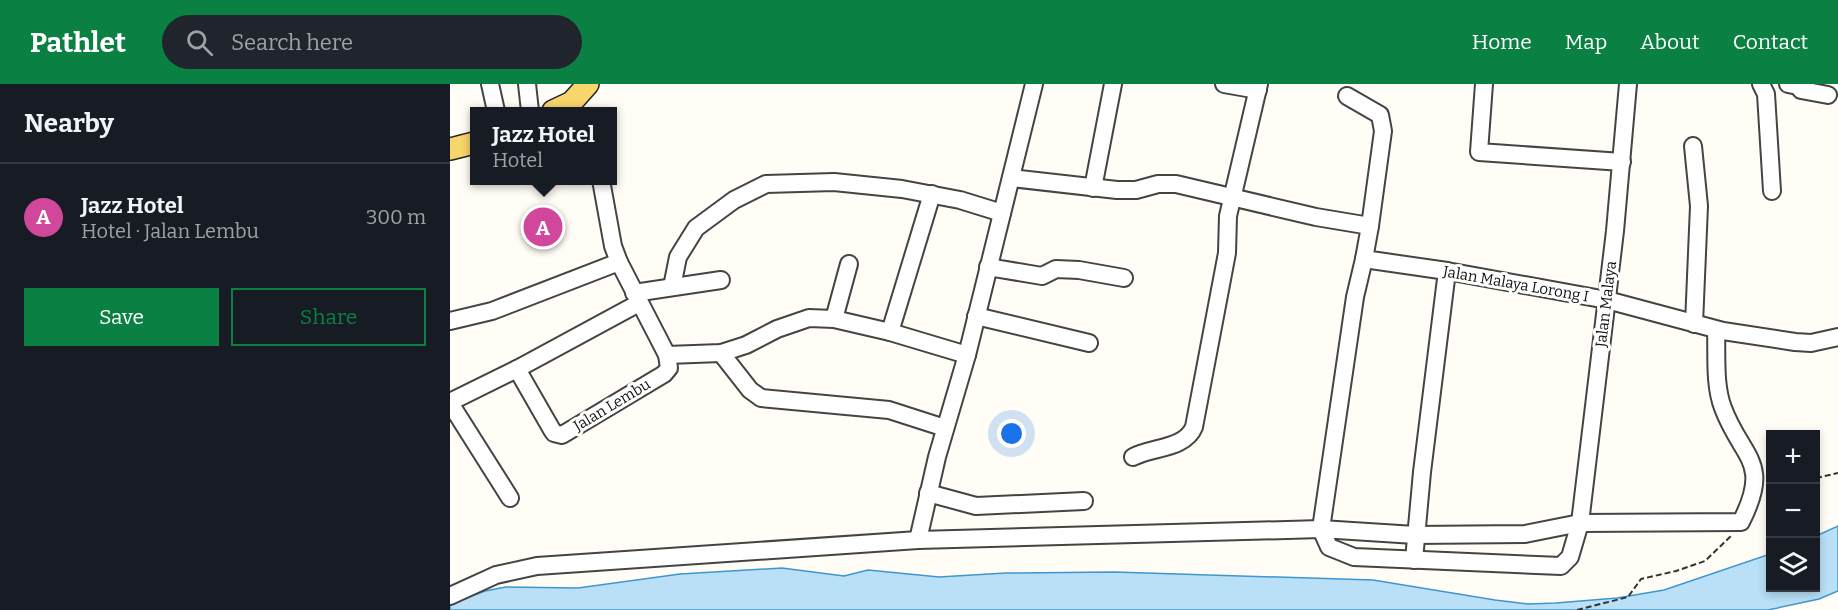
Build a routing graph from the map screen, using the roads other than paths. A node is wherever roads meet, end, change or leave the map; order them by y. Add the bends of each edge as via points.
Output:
1 (490, 84) edge
2 (527, 84) edge
3 (588, 84) edge
4 (1034, 84) edge
5 (1113, 84) edge
6 (1224, 84) edge
7 (1484, 84) edge
8 (1628, 84) edge
9 (1761, 84) edge
10 (1788, 84) edge
11 (1258, 87) edge
12 (1828, 95) dead end
13 (1347, 96) dead end
14 (495, 107) edge
15 (530, 107) edge
16 (574, 107) edge
17 (470, 144) edge
18 (1693, 146) dead end
19 (450, 149) edge
20 (1622, 162) junction
21 (1011, 178) junction
22 (602, 185) edge
23 (1093, 188) junction
24 (1772, 191) dead end
25 (932, 194) junction
26 (1233, 196) junction
27 (1002, 213) junction
28 (1370, 226) junction
29 (1364, 259) junction
30 (619, 262) junction
31 (849, 264) dead end
32 (988, 267) junction
33 (1448, 271) junction
34 (1124, 278) dead end
35 (721, 280) dead end
36 (672, 287) junction
37 (637, 298) junction
38 (1607, 300) junction
39 (976, 316) junction
40 (834, 319) junction
41 (450, 321) edge
42 (1694, 324) junction
43 (1716, 330) junction
44 (890, 333) junction
45 (1838, 337) edge
46 (1089, 343) dead end
47 (721, 353) junction
48 (667, 355) junction
49 (966, 355) junction
50 (517, 369) junction
51 (450, 403) edge
52 (945, 428) junction
53 (1133, 457) dead end
54 (928, 493) junction
55 (510, 498) dead end
56 (1084, 501) dead end
57 (1580, 523) junction
58 (1321, 529) junction
59 (1415, 535) junction
60 (918, 540) junction
61 (1414, 560) junction
62 (450, 596) edge

1 - 14 street
2 - 15 street
3 - 16 main road
4 - 21 street
5 - 23 street
6 - 11 street
7 - 20 street via 1479,152
8 - 20 street, Jalan Malaya
9 - 24 street via 1766,94
10 - 12 street
11 - 26 street
13 - 28 street via 1381,118 1383,131
17 - 19 main road
18 - 42 street via 1699,206
20 - 38 street, Jalan Malaya
21 - 23 street
21 - 27 street
22 - 30 street
23 - 26 street via 1136,190 1176,184
25 - 27 street
25 - 36 street via 834,182 766,184 741,196 696,228 678,257
25 - 44 street
26 - 28 street
26 - 53 street via 1225,265 1194,427 1190,435 1169,446
27 - 32 street
28 - 29 street
29 - 33 street, Jalan Malaya Lorong I
29 - 58 street
30 - 37 street
30 - 41 street via 501,308
31 - 40 street
32 - 34 street via 1042,276 1056,269
32 - 39 street
33 - 38 street, Jalan Malaya Lorong I
33 - 59 street
35 - 36 street
36 - 37 street
37 - 48 street
37 - 50 street
38 - 42 street, Jalan Malaya Lorong I
38 - 57 street, Jalan Malaya
39 - 46 street
39 - 49 street
40 - 44 street
40 - 47 street via 802,319
42 - 43 street, Jalan Malaya Lorong I
43 - 45 street, Jalan Malaya Lorong I via 1811,343
43 - 57 street via 1722,406 1755,471 1752,494 1741,522
44 - 49 street
47 - 48 street
47 - 52 street via 761,398 889,410
48 - 50 street, Jalan Lembu via 669,368 663,374 562,435 554,433
49 - 52 street
50 - 51 street
51 - 55 street
52 - 54 street
54 - 56 street via 976,506
54 - 60 street
57 - 59 street via 1525,534
57 - 61 street, Jalan Malaya via 1570,557 1560,566
58 - 59 street
58 - 60 street
58 - 61 street, Jalan Malaya via 1329,547 1354,557
59 - 61 street
60 - 62 street via 537,566 496,575

